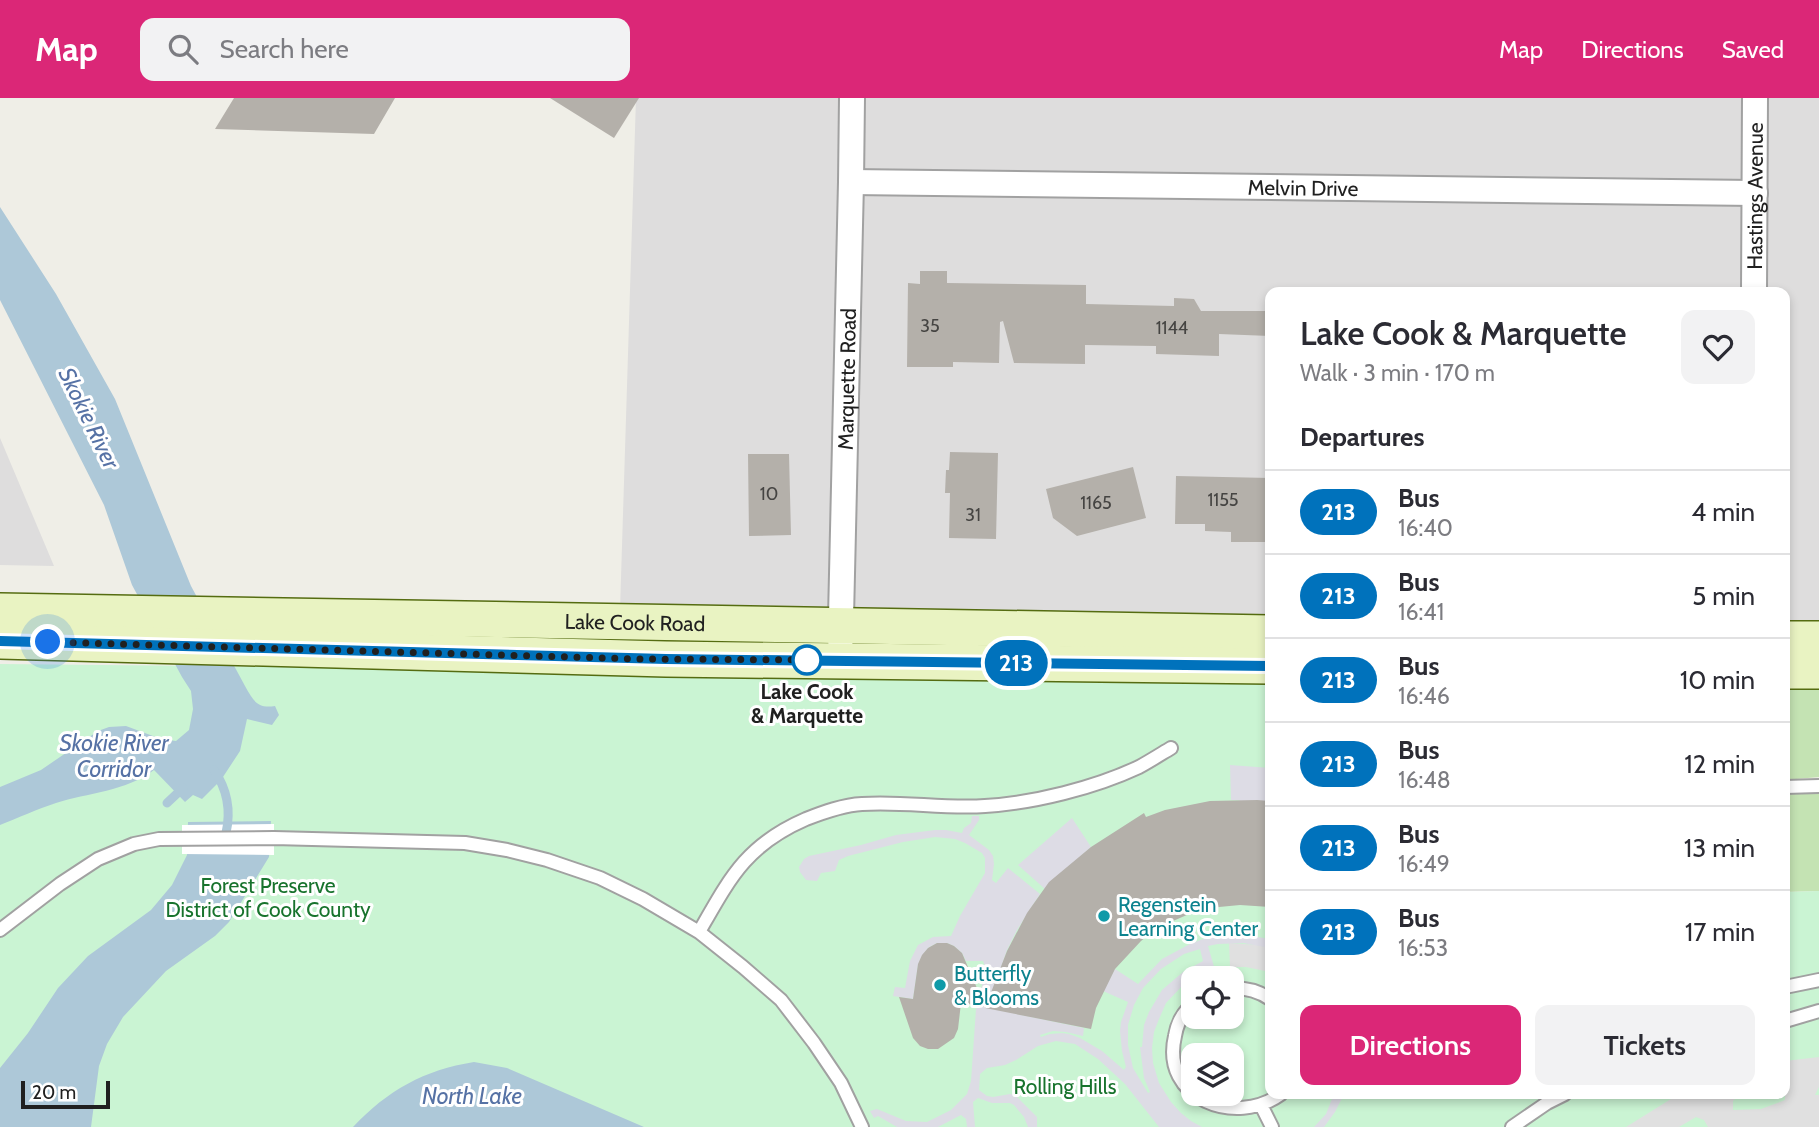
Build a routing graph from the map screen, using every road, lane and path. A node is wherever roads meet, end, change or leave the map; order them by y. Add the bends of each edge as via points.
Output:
1 (852, 98) edge
2 (1755, 98) edge
3 (851, 182) junction
4 (1755, 193) junction
5 (1755, 287) edge
6 (0, 611) edge
7 (841, 626) junction
8 (94, 628) junction
9 (1265, 633) edge
10 (1790, 639) edge
11 (1819, 639) edge
12 (0, 641) edge
13 (840, 661) junction
14 (1265, 666) edge
15 (1790, 671) edge
16 (1819, 671) edge
17 (1171, 748) dead end
18 (1139, 767) junction
19 (1154, 768) dead end
20 (1819, 786) edge
21 (1790, 787) edge
22 (0, 929) edge
23 (699, 932) junction
24 (1819, 980) edge
25 (1790, 986) edge
26 (1244, 988) edge
27 (1265, 995) edge
28 (1819, 1011) edge
29 (1181, 1019) edge
30 (1790, 1020) edge
31 (1274, 1099) edge
32 (1555, 1099) edge
33 (1262, 1107) junction
34 (862, 1127) edge
35 (1272, 1127) edge
36 (1512, 1127) edge

1 - 3 street, Marquette Road
2 - 4 street, Hastings Avenue
3 - 4 street, Melvin Drive
3 - 7 street, Marquette Road
4 - 5 street, Hastings Avenue
6 - 8 main road, Lake Cook Road
7 - 8 main road, Lake Cook Road via 273,615
7 - 9 main road, Lake Cook Road
7 - 13 street, Marquette Road
8 - 12 main road, Lake Cook Road
8 - 13 main road, Lake Cook Road via 272,650
10 - 11 main road
13 - 14 main road, Lake Cook Road
15 - 16 main road
17 - 18 lane
18 - 19 lane
18 - 23 lane via 1073,791 1019,802 949,807 862,804 814,816 754,850 723,889
20 - 21 lane
22 - 23 lane via 99,859 134,844 182,838 274,838 465,843 507,850 600,878
23 - 34 lane via 781,1000 841,1083
24 - 25 lane
26 - 27 lane
28 - 30 lane
29 - 33 lane via 1172,1047 1184,1088 1219,1112 1241,1113
31 - 33 lane
32 - 36 lane
33 - 35 lane

